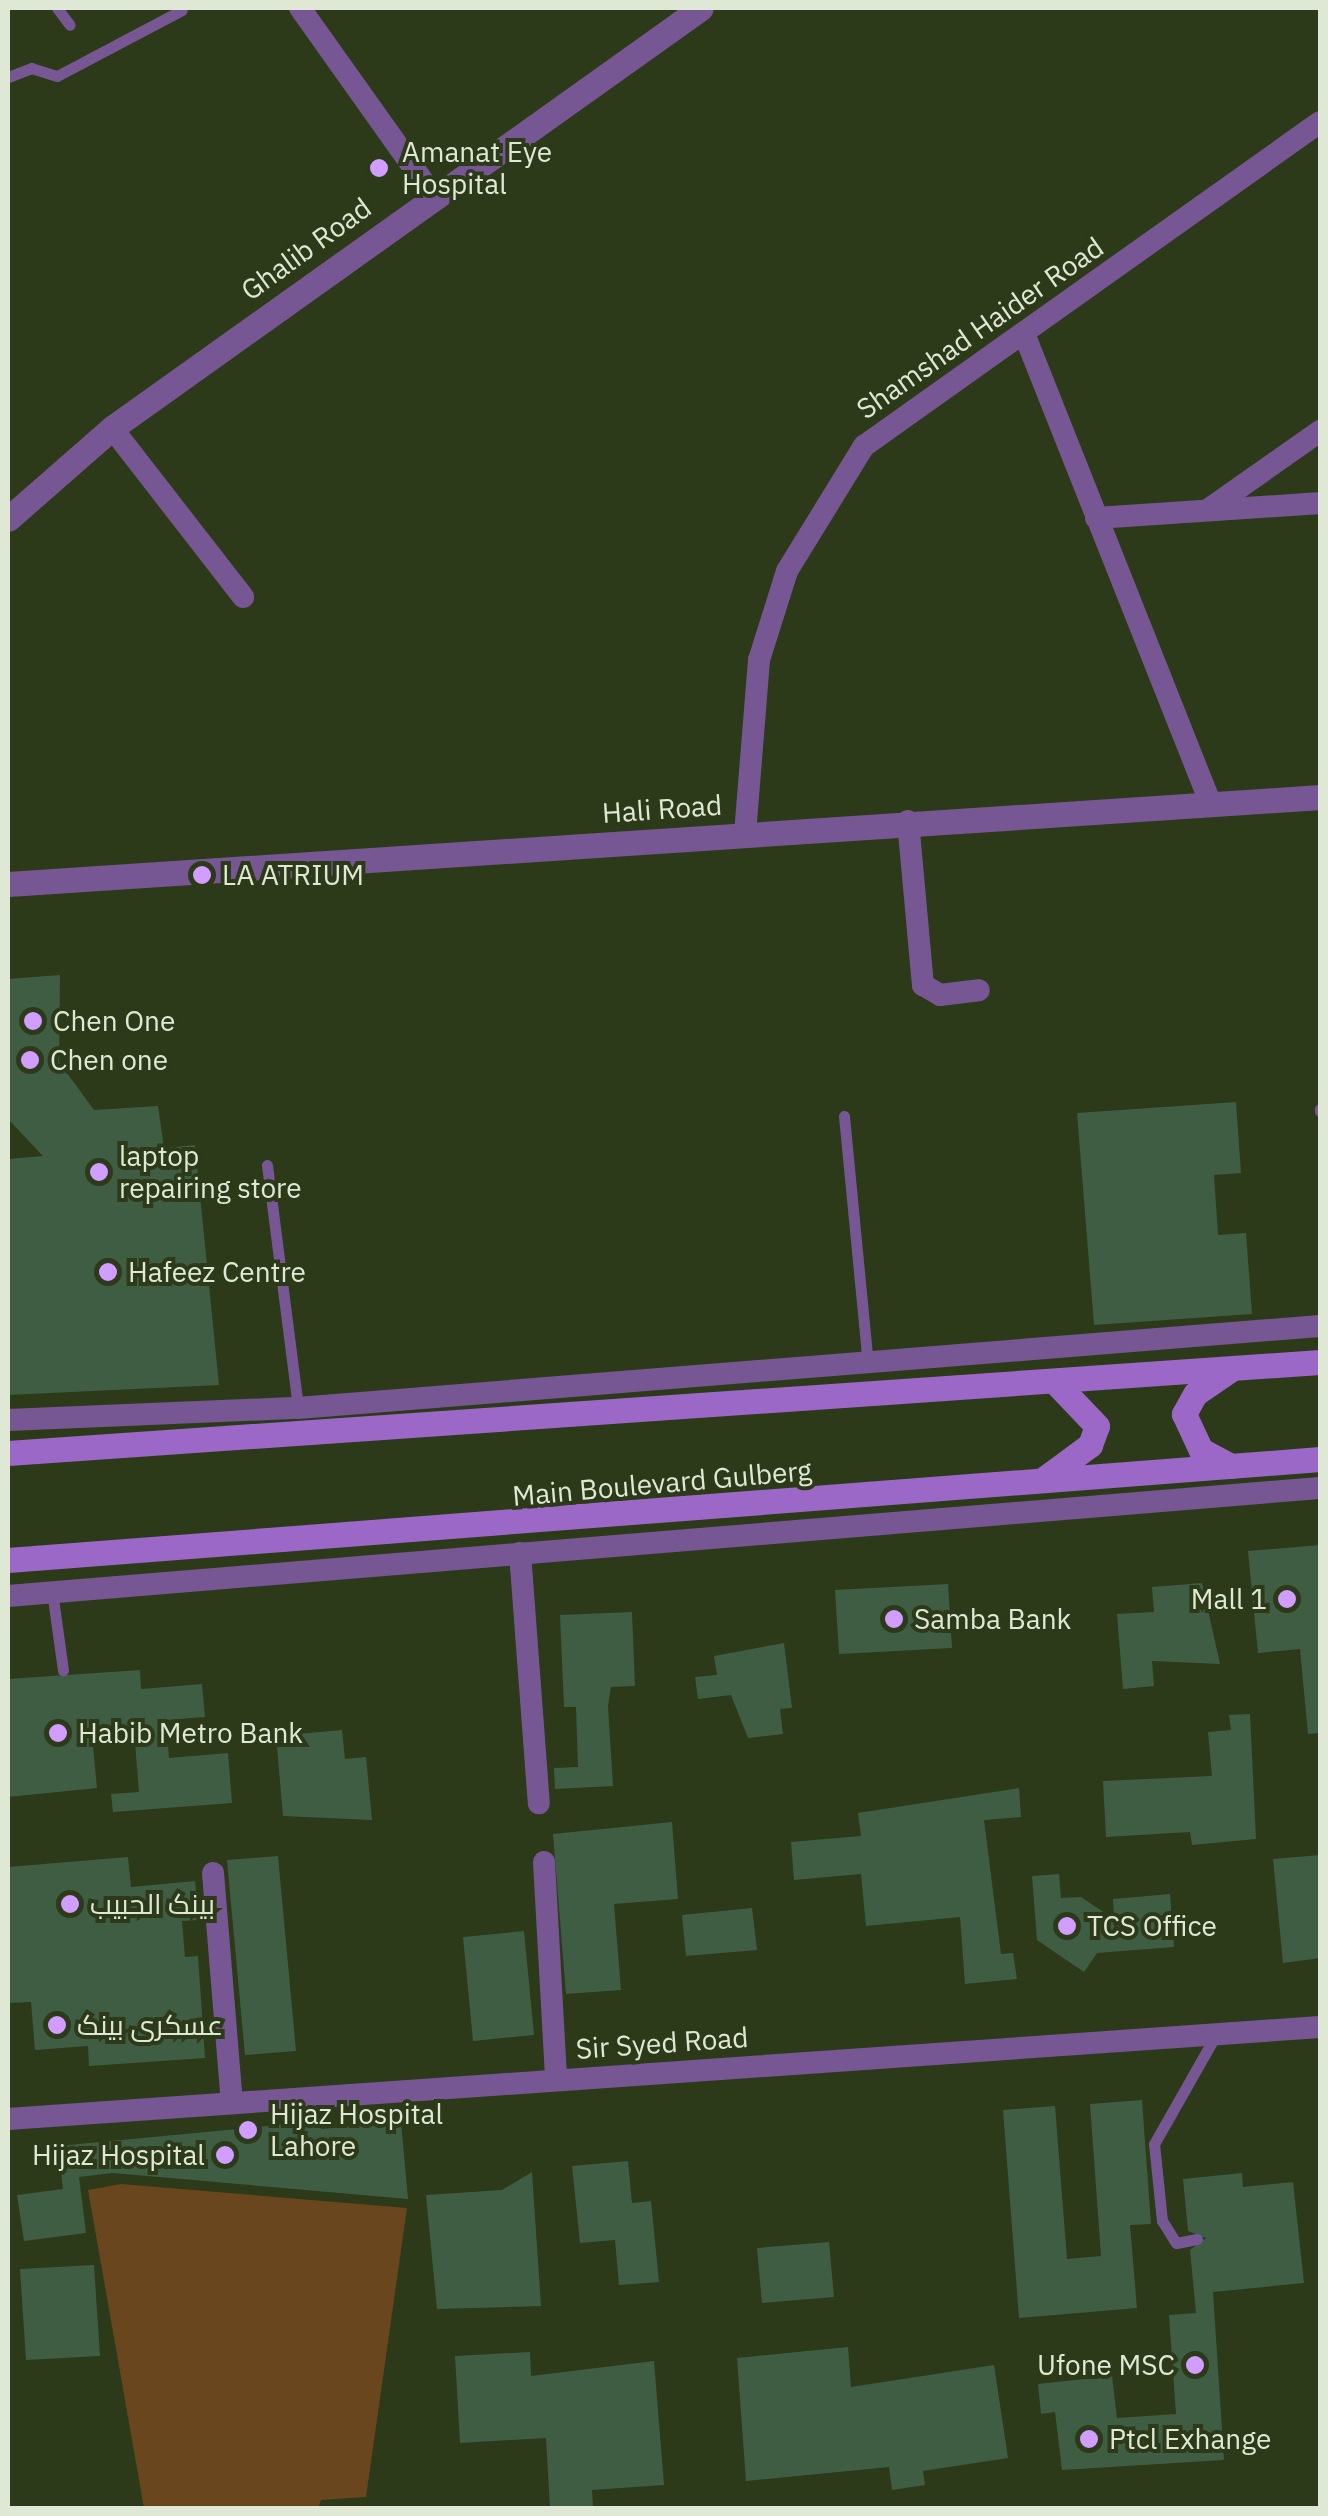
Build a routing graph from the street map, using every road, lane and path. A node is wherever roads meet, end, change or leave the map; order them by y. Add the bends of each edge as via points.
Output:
1 (57, 8) edge
2 (300, 8) edge
3 (701, 8) edge
4 (182, 10) dead end
5 (70, 25) dead end
6 (8, 78) edge
7 (1320, 122) edge
8 (432, 194) junction
9 (1025, 336) junction
10 (112, 428) junction
11 (1320, 431) edge
12 (1320, 503) edge
13 (1207, 511) junction
14 (1096, 518) junction
15 (8, 520) edge
16 (243, 597) dead end
17 (1320, 797) edge
18 (1210, 802) junction
19 (908, 821) junction
20 (745, 834) junction
21 (8, 884) edge
22 (979, 990) dead end
23 (844, 1116) dead end
24 (267, 1165) dead end
25 (1320, 1326) edge
26 (1320, 1362) edge
27 (868, 1363) junction
28 (1232, 1368) junction
29 (1054, 1380) junction
30 (298, 1408) junction
31 (8, 1420) edge
32 (8, 1453) edge
33 (1320, 1459) edge
34 (1231, 1466) junction
35 (1038, 1482) junction
36 (1320, 1488) edge
37 (520, 1553) junction
38 (8, 1560) edge
39 (52, 1591) junction
40 (8, 1596) edge
41 (63, 1670) dead end
42 (539, 1803) dead end
43 (544, 1862) dead end
44 (214, 1872) dead end
45 (1320, 2027) edge
46 (1216, 2035) junction
47 (556, 2080) junction
48 (232, 2102) junction
49 (8, 2119) edge
50 (1197, 2239) dead end

1 - 5 lane
2 - 8 street
3 - 8 street, Ghalib Road
4 - 6 lane via 56,76 31,68
7 - 9 street, Shamshad Haider Road
8 - 10 street, Ghalib Road
9 - 14 street
9 - 20 street, Shamshad Haider Road via 864,446 829,490 786,572 759,660
10 - 15 street, Ghalib Road
10 - 16 street
11 - 13 street
12 - 13 street
13 - 14 street
14 - 18 street
17 - 18 street, Hali Road
18 - 19 street, Hali Road
19 - 20 street, Hali Road
19 - 22 street via 924,985 940,995
20 - 21 street, Hali Road
23 - 27 lane
24 - 30 lane
25 - 27 street
26 - 28 main road
27 - 30 street
28 - 29 main road
28 - 34 main road via 1194,1394 1184,1414 1201,1450
29 - 32 main road
29 - 35 main road via 1097,1426 1090,1445
30 - 31 street
33 - 34 main road, Main Boulevard Gulberg
34 - 35 main road, Main Boulevard Gulberg
35 - 38 main road, Main Boulevard Gulberg
36 - 37 street
37 - 39 street
37 - 42 street
39 - 40 street
39 - 41 lane
43 - 47 street
44 - 48 street
45 - 46 street, Sir Syed Road
46 - 47 street, Sir Syed Road
46 - 50 lane via 1154,2144 1162,2221 1176,2244
47 - 48 street, Sir Syed Road
48 - 49 street, Sir Syed Road

